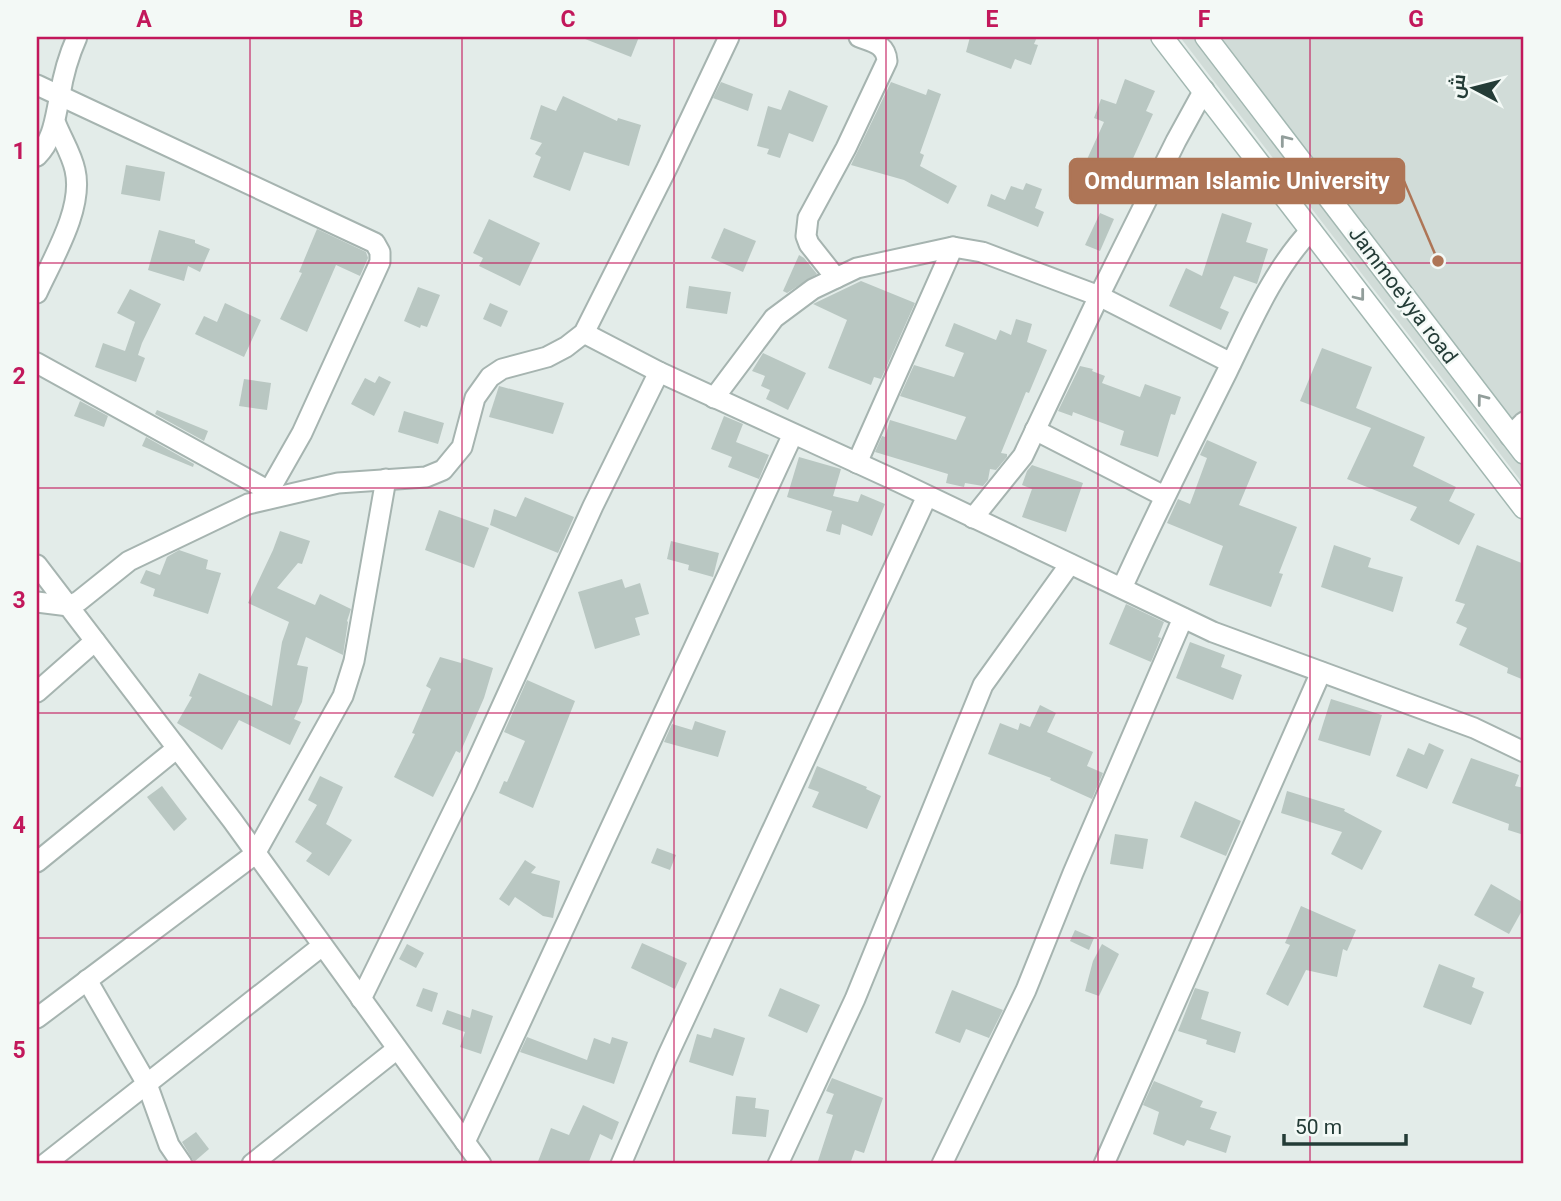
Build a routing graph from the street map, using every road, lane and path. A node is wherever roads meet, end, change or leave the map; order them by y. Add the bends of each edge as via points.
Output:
1 (77, 37) edge
2 (729, 37) edge
3 (859, 37) edge
4 (1162, 37) edge
5 (1206, 37) edge
6 (37, 85) edge
7 (1204, 90) junction
8 (60, 95) junction
9 (56, 124) junction
10 (37, 156) edge
11 (1311, 230) junction
12 (1362, 242) junction
13 (953, 247) junction
14 (1334, 262) junction
15 (836, 278) junction
16 (37, 293) edge
17 (1099, 296) junction
18 (584, 333) junction
19 (37, 363) edge
20 (1231, 363) junction
21 (659, 372) junction
22 (714, 398) junction
23 (1517, 429) edge
24 (1035, 430) junction
25 (793, 434) junction
26 (1524, 453) edge
27 (857, 463) junction
28 (386, 479) junction
29 (275, 494) junction
30 (927, 496) junction
31 (1164, 496) junction
32 (1524, 508) edge
33 (973, 518) junction
34 (1070, 564) junction
35 (37, 565) edge
36 (1122, 588) junction
37 (37, 602) edge
38 (69, 606) junction
39 (1184, 618) junction
40 (95, 641) junction
41 (1321, 672) junction
42 (37, 692) edge
43 (176, 749) junction
44 (1524, 752) edge
45 (255, 854) junction
46 (37, 862) edge
47 (322, 946) junction
48 (87, 981) junction
49 (361, 999) junction
50 (37, 1018) edge
51 (397, 1049) junction
52 (146, 1084) junction
53 (465, 1142) junction
54 (45, 1164) edge
55 (181, 1164) edge
56 (252, 1164) edge
57 (481, 1164) edge
58 (621, 1164) edge
59 (778, 1164) edge
60 (942, 1164) edge
61 (1104, 1164) edge

1 - 8 street
2 - 18 street
3 - 15 street via 883,47 887,61 808,218 806,236
4 - 7 main road, Jammoe'yya road
12 -> 5 main road, Jammoe'yya road
6 - 8 street
7 - 11 main road, Jammoe'yya road
7 - 17 street
8 - 9 street
8 - 29 street via 375,243 380,252 380,262
9 - 10 street
9 - 16 street via 75,169 77,196
11 - 14 main road, Jammoe'yya road
11 - 20 street via 1290,253
12 - 14 main road
23 -> 12 main road, Jammoe'yya road
13 - 15 street via 857,268
13 - 17 street via 982,253
13 - 27 street
14 -> 32 main road, Jammoe'yya road
15 - 22 street via 774,318
17 - 20 street
17 - 24 street
18 - 21 street
18 - 28 street via 547,357 502,369 490,377 475,398 461,447 443,470 426,477
19 - 29 street
20 - 31 street
21 - 22 street
21 - 49 street
22 - 25 street
23 - 26 main road, Jammoe'yya road
24 - 31 street
24 - 33 street via 1023,456
25 - 27 street
25 - 53 street
27 - 30 street
28 - 29 street
28 - 45 street via 354,661 343,696
29 - 38 street via 129,561
30 - 33 street
30 - 58 street
31 - 36 street
33 - 34 street
34 - 36 street
34 - 59 street via 983,685 855,999
35 - 38 street
36 - 39 street
37 - 38 street
38 - 40 street
39 - 41 street
39 - 60 street via 1026,990
40 - 42 street
40 - 43 street
41 - 44 street via 1474,728
41 - 61 street
43 - 45 street
43 - 46 street
45 - 47 street
45 - 48 street
47 - 49 street
47 - 52 street
48 - 50 street
48 - 52 street
49 - 51 street
51 - 53 street
51 - 56 street
52 - 54 street
52 - 55 street
53 - 57 street

